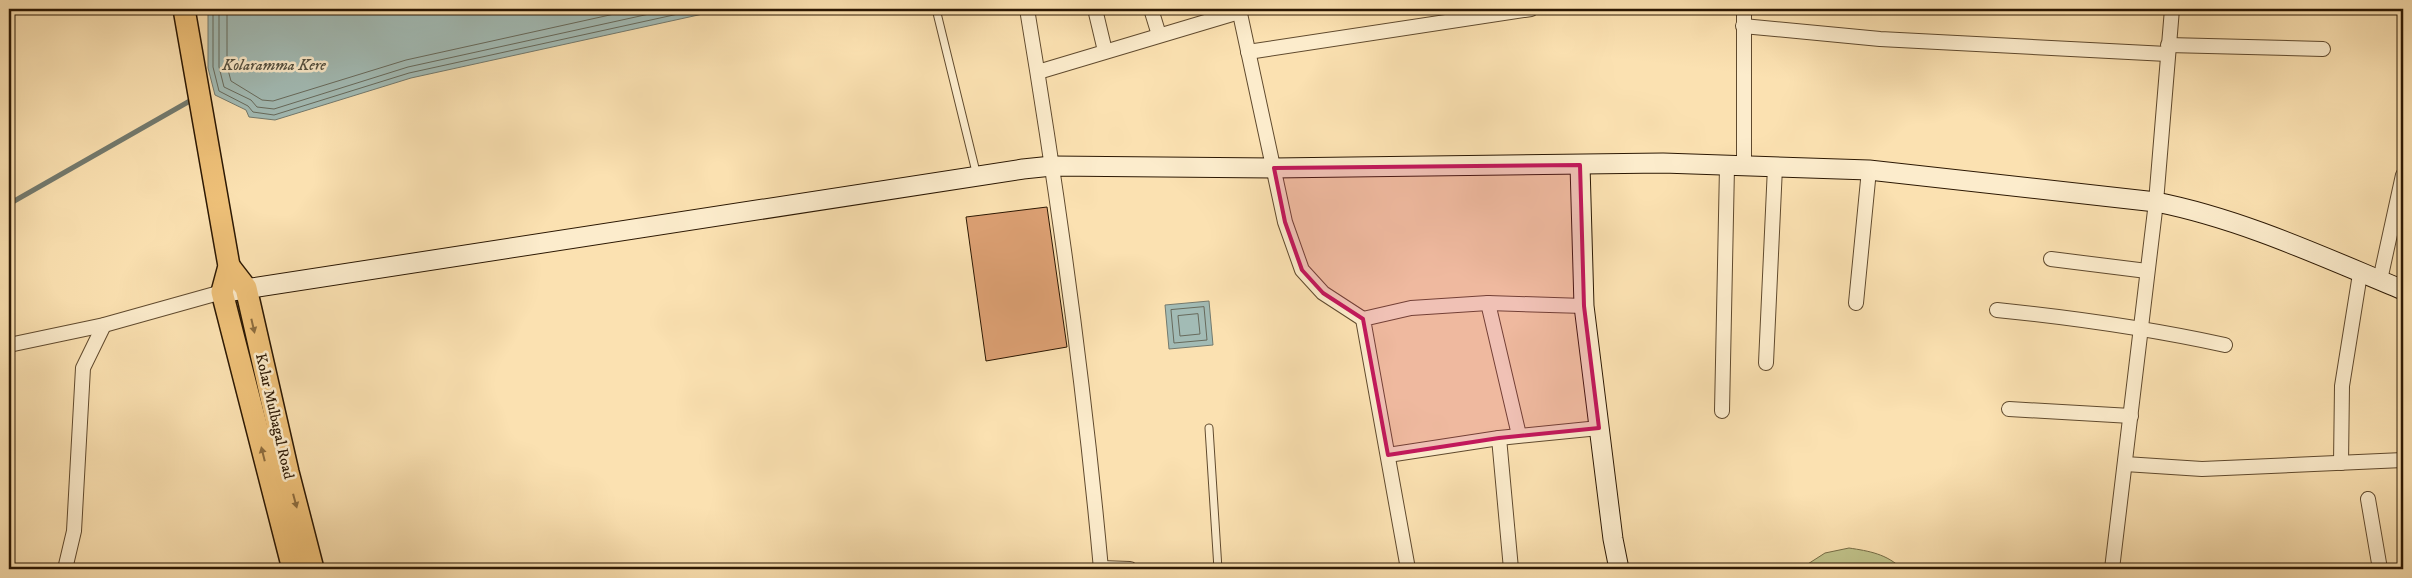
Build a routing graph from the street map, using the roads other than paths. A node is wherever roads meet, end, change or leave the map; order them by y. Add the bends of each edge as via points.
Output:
1 (184, 9) edge
2 (936, 9) edge
3 (1027, 9) edge
4 (1094, 9) edge
5 (1151, 9) edge
6 (1531, 9) edge
7 (1744, 9) edge
8 (2172, 9) edge
9 (1239, 10) edge
10 (1743, 26) junction
11 (1159, 36) junction
12 (2168, 49) junction
13 (2323, 49) dead end
14 (1105, 51) junction
15 (1248, 52) junction
16 (1038, 72) junction
17 (1580, 165) junction
18 (1052, 166) junction
19 (1735, 166) junction
20 (1775, 167) junction
21 (1274, 168) junction
22 (1869, 170) junction
23 (2403, 175) edge
24 (977, 176) junction
25 (2156, 202) junction
26 (2051, 259) dead end
27 (229, 266) junction
28 (2147, 271) junction
29 (2360, 274) junction
30 (2380, 280) junction
31 (246, 288) junction
32 (2403, 290) edge
33 (222, 292) junction
34 (1488, 303) junction
35 (1856, 303) dead end
36 (1584, 306) junction
37 (1997, 310) dead end
38 (1363, 319) junction
39 (104, 325) junction
40 (2142, 327) junction
41 (9, 345) edge
42 (2225, 345) dead end
43 (1766, 363) dead end
44 (2008, 409) dead end
45 (1722, 411) dead end
46 (2131, 416) junction
47 (1209, 428) dead end
48 (1599, 428) junction
49 (1519, 435) junction
50 (1498, 438) junction
51 (1388, 455) junction
52 (2403, 460) edge
53 (2341, 463) junction
54 (2125, 464) junction
55 (2368, 499) dead end
56 (65, 569) edge
57 (292, 569) edge
58 (313, 569) edge
59 (1101, 569) edge
60 (1130, 569) edge
61 (1218, 569) edge
62 (1408, 569) edge
63 (1511, 569) edge
64 (1619, 569) edge
65 (2112, 569) edge
66 (2380, 569) edge

1 - 27 main road, Kolar Mulbagal Road
2 - 24 lane
3 - 16 street
4 - 14 street
5 - 11 street
6 - 15 street
7 - 10 street
8 - 12 street
9 - 11 street
9 - 15 street
10 - 12 street via 1880,39
10 - 19 street
11 - 14 street
12 - 13 street
12 - 25 street
14 - 16 street
15 - 21 street
16 - 18 street
17 - 19 street via 1663,163
17 - 21 street
17 - 36 street
18 - 21 street
18 - 24 street
18 - 59 street via 1095,498
19 - 20 street
19 - 45 street
20 - 22 street
20 - 43 street
21 - 38 street via 1285,222 1302,270 1322,293
22 - 25 street
22 - 35 street
23 - 30 street
24 - 31 street
25 - 28 street
25 - 29 street via 2200,212 2281,240
26 - 28 street
27 - 31 main road, Kolar Mulbagal Road
27 - 33 main road, Kolar Mulbagal Road
28 - 40 street
29 - 30 street
29 - 53 street via 2342,386
30 - 32 street
31 - 33 street
31 -> 58 main road, Kolar Mulbagal Road
33 - 39 street
57 -> 33 main road, Kolar Mulbagal Road
34 - 36 street
34 - 38 street via 1411,308
34 - 49 street
36 - 48 street
37 - 40 street
38 - 51 street
39 - 41 street
39 - 56 street via 83,368 74,531
40 - 42 street
40 - 46 street
44 - 46 street
46 - 54 street
47 - 61 lane
48 - 49 street
48 - 64 street
49 - 50 street
50 - 51 street
50 - 63 street
51 - 62 street
52 - 53 street
53 - 54 street via 2202,469
54 - 65 street
55 - 66 street
59 - 60 street

